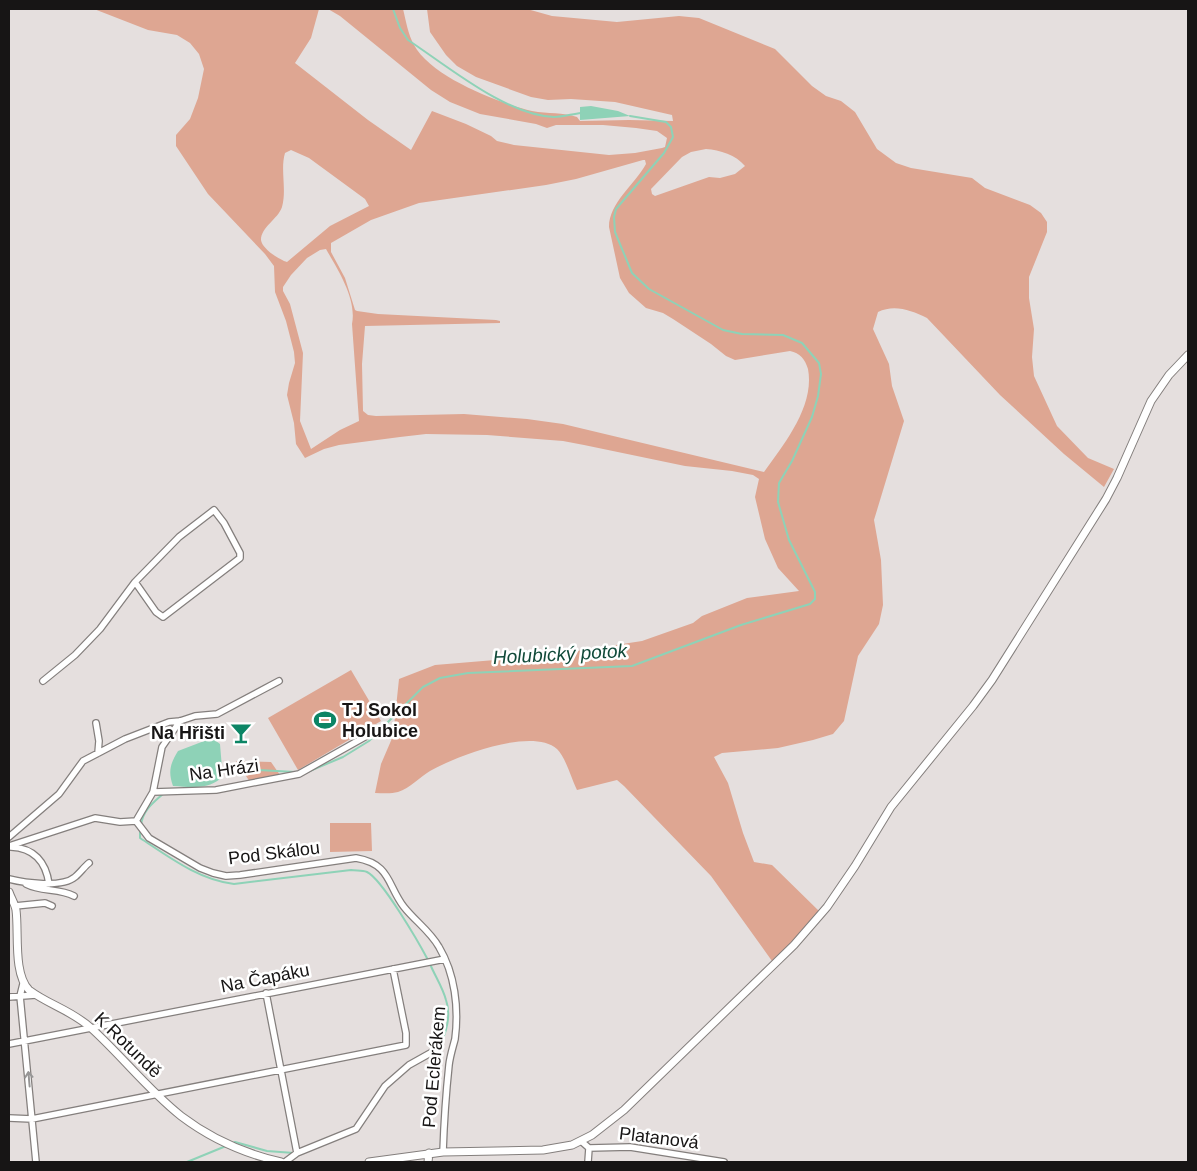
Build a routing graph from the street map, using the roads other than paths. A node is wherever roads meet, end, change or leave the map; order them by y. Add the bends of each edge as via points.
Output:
1 (1188, 355) edge
2 (135, 582) junction
3 (279, 681) dead end
4 (43, 682) dead end
5 (180, 721) junction
6 (96, 723) dead end
7 (370, 734) dead end
8 (98, 753) junction
9 (152, 792) junction
10 (136, 821) junction
11 (9, 837) edge
12 (9, 846) edge
13 (343, 859) joint
14 (89, 862) dead end
15 (9, 879) edge
16 (24, 883) junction
17 (49, 884) junction
18 (9, 892) edge
19 (74, 896) dead end
20 (15, 906) junction
21 (52, 906) dead end
22 (445, 959) junction
23 (393, 969) junction
24 (24, 984) junction
25 (266, 993) junction
26 (36, 995) junction
27 (20, 996) junction
28 (9, 997) edge
29 (90, 1028) junction
30 (26, 1040) junction
31 (438, 1040) dead end
32 (9, 1044) edge
33 (282, 1070) junction
34 (158, 1094) junction
35 (9, 1118) edge
36 (32, 1119) junction
37 (581, 1141) junction
38 (589, 1148) junction
39 (443, 1152) junction
40 (297, 1153) junction
41 (429, 1153) junction
42 (36, 1162) edge
43 (281, 1162) edge
44 (285, 1162) edge
45 (369, 1162) edge
46 (428, 1162) edge
47 (588, 1162) edge
48 (724, 1162) edge

1 - 37 street via 1151,401 1106,499 992,680 890,807 827,907 794,945 624,1110
2 - 2 street via 163,617 240,558 240,553 214,510 179,537
2 - 4 street via 100,629
3 - 5 street via 217,714
5 - 8 street via 125,739
5 - 9 street via 162,747
6 - 8 street
7 - 9 street, Na Hrázi via 300,774 216,790
8 - 11 street via 83,761 59,794
9 - 10 street
10 - 12 street via 95,818
10 - 13 street, Pod Skálou via 149,838 200,868 220,875 240,875
12 - 17 street via 31,851 47,872
13 - 22 street, Pod Eclerákem via 365,860 384,872 404,907 429,933
14 - 17 street via 74,879
15 - 16 street
16 - 17 street
16 - 19 street via 35,889
18 - 20 street
20 - 21 street via 45,903
20 - 24 street via 20,973
22 - 23 street, Na Čapáku
22 - 39 street, Pod Eclerákem via 454,983 456,1010
23 - 25 street, Na Čapáku
23 - 33 street via 406,1045
24 - 26 street, K Rotundě
24 - 27 street
25 - 29 street, Na Čapáku
25 - 33 street
26 - 27 street
26 - 29 street, K Rotundě via 73,1014
27 - 28 street
27 - 30 street
29 - 30 street, Na Čapáku
29 - 34 street, K Rotundě
30 - 32 street, Na Čapáku
36 -> 30 street
31 - 40 street via 434,1051 409,1065 384,1086 356,1129
33 - 34 street
33 - 40 street
34 - 36 street
34 - 43 street, K Rotundě via 183,1117 228,1143 254,1155
35 - 36 street
36 - 42 street
37 - 38 street
37 - 39 street via 543,1150
38 - 47 street
38 - 48 street, Platanová via 630,1147
39 - 41 street
40 - 44 street
41 - 45 street
41 - 46 street

